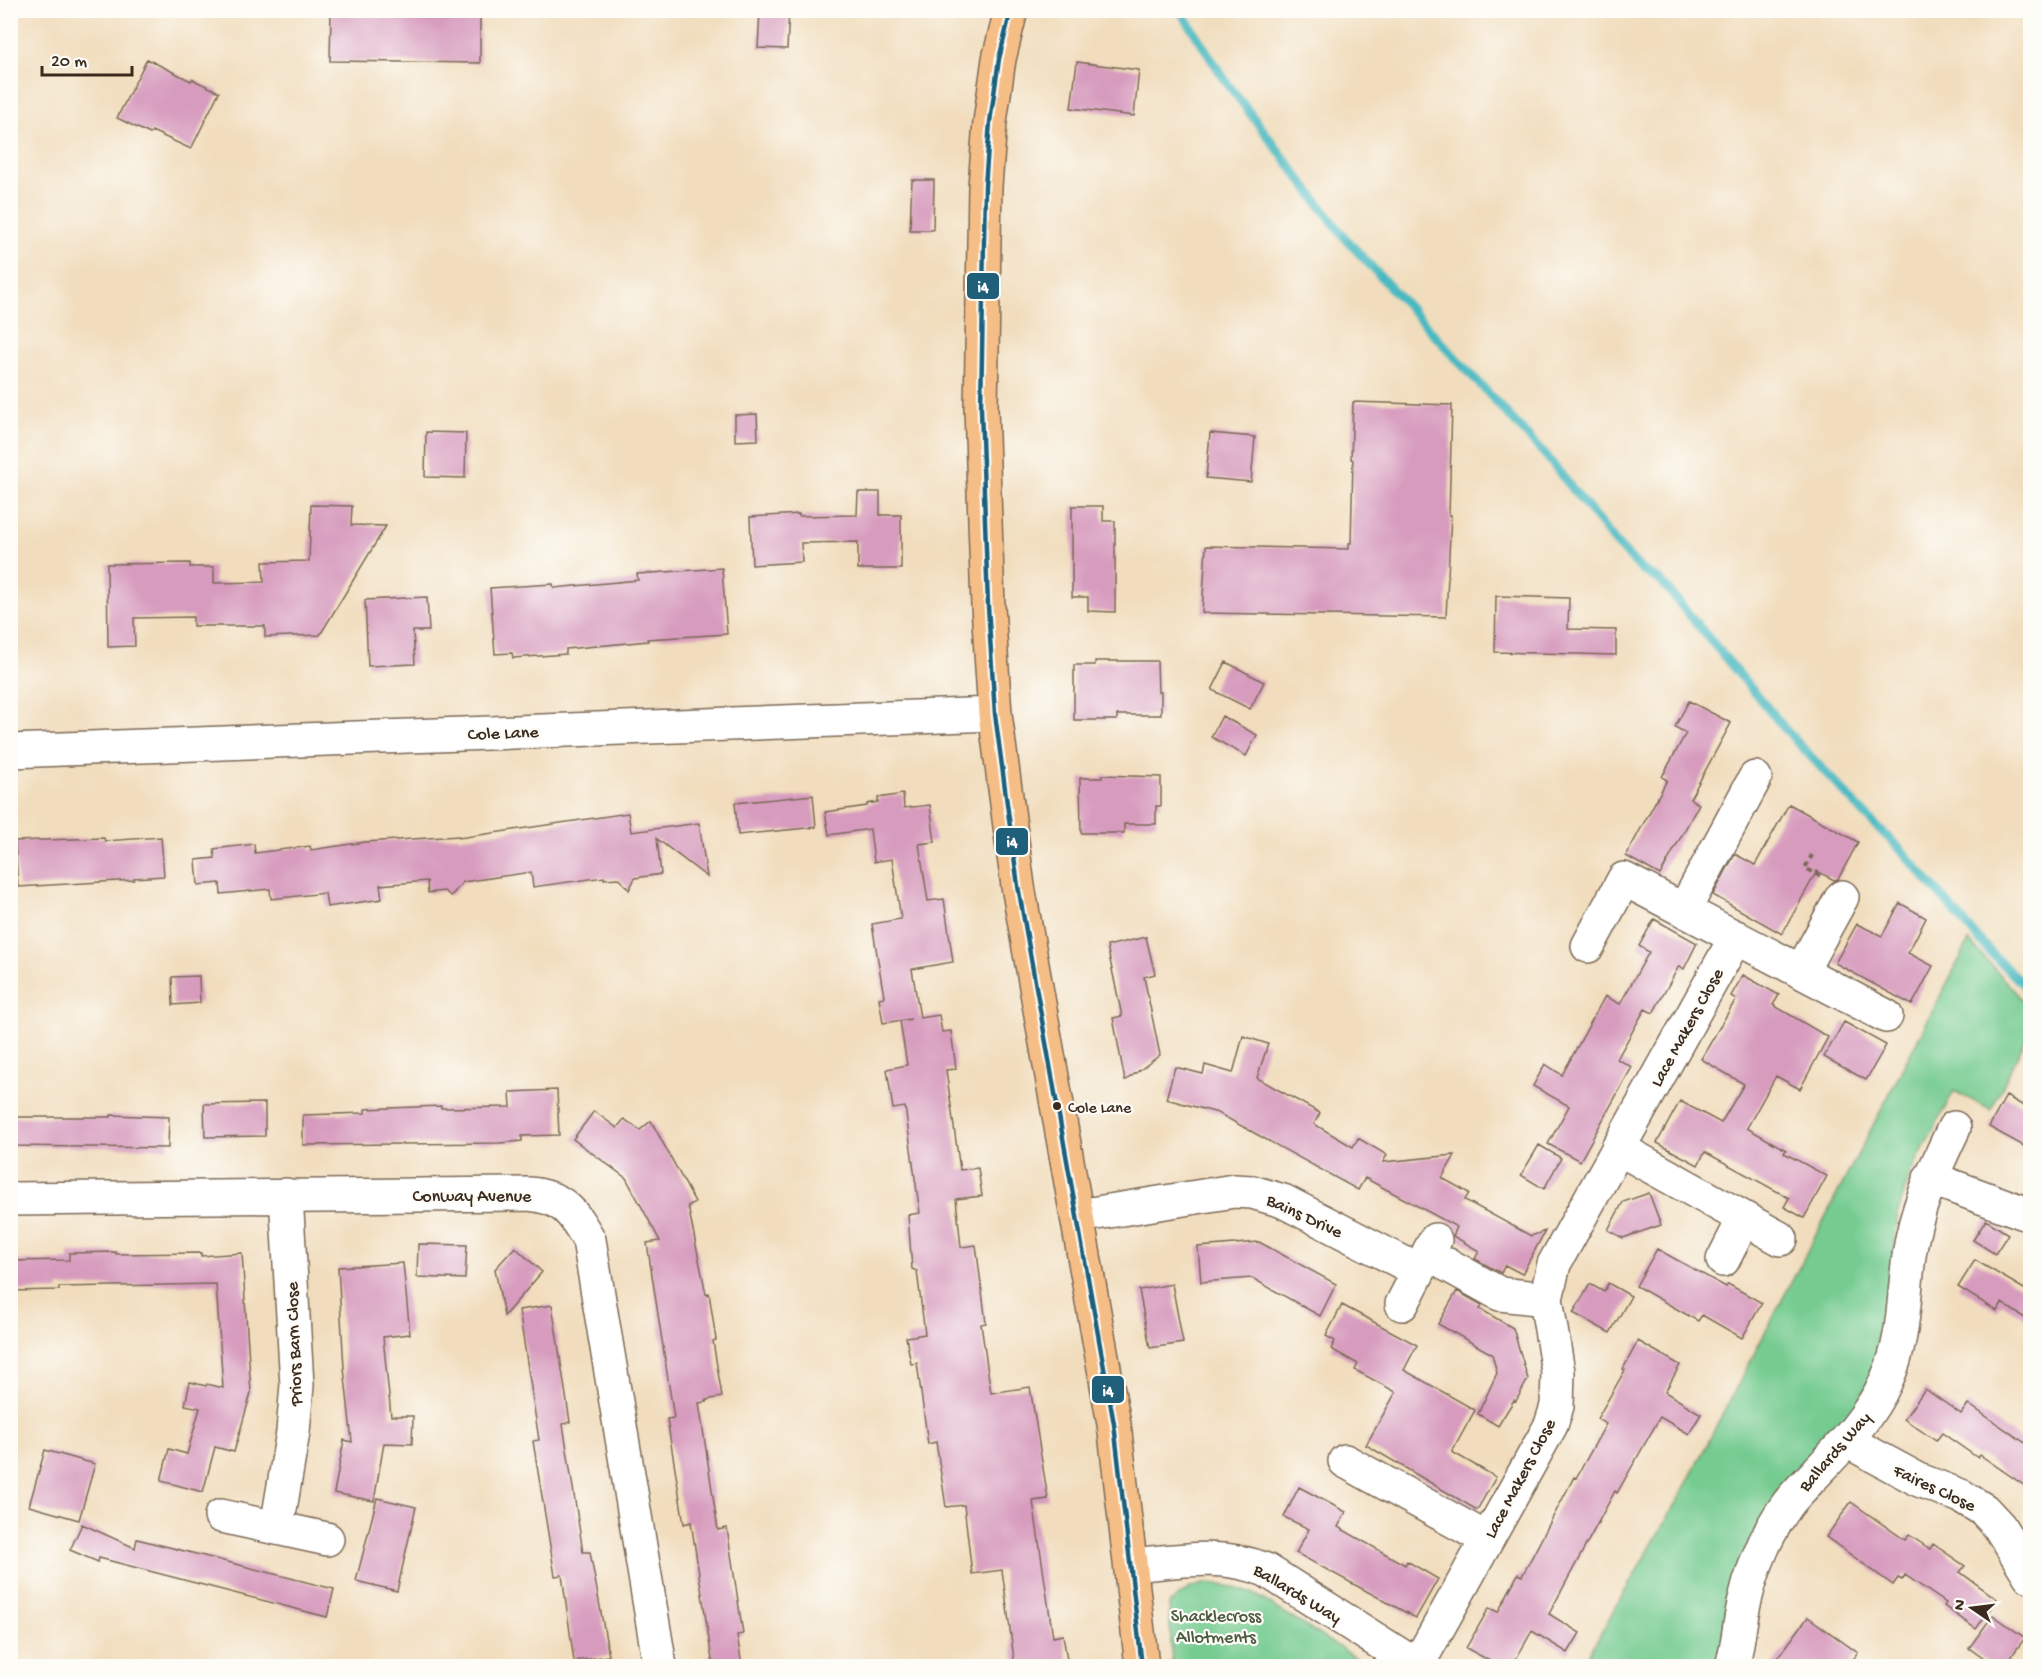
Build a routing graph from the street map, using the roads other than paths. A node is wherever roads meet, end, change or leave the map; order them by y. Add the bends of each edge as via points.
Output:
1 (1011, 10) edge
2 (995, 714) junction
3 (10, 751) edge
4 (1755, 778) dead end
5 (1842, 897) dead end
6 (1678, 907) junction
7 (1736, 938) junction
8 (1588, 946) dead end
9 (1804, 973) junction
10 (1886, 1016) dead end
11 (1954, 1128) dead end
12 (1618, 1148) junction
13 (1930, 1178) junction
14 (286, 1195) junction
15 (10, 1199) edge
16 (2031, 1215) edge
17 (1078, 1216) junction
18 (1744, 1219) junction
19 (1781, 1239) dead end
20 (1434, 1259) junction
21 (1723, 1260) dead end
22 (1546, 1299) junction
23 (1402, 1304) dead end
24 (1847, 1442) junction
25 (1345, 1461) dead end
26 (221, 1516) dead end
27 (277, 1527) junction
28 (327, 1539) dead end
29 (1487, 1539) junction
30 (1131, 1565) junction
31 (2031, 1576) edge
32 (660, 1666) edge
33 (1142, 1666) edge
34 (1417, 1666) edge
35 (1732, 1666) edge

1 - 2 main road via 993,98 985,197 981,408
2 - 3 street, Cole Lane
2 - 17 main road via 1018,885
4 - 6 street
5 - 9 street
6 - 7 street
6 - 8 street via 1624,879
7 - 9 street
7 - 12 street, Lace Makers Close
9 - 10 street
11 - 13 street, Ballards Way
12 - 18 street
12 - 22 street, Lace Makers Close via 1554,1264
13 - 16 street
13 - 24 street, Ballards Way via 1918,1210 1909,1256 1896,1355 1871,1408
14 - 15 street, Conway Avenue
14 - 27 street, Priors Barn Close via 297,1385
14 - 32 street, Conway Avenue via 536,1195 567,1207 579,1222 589,1240
17 - 20 street, Bains Drive via 1234,1191 1252,1192
17 - 30 main road via 1114,1424
18 - 19 street
18 - 21 street
20 - 22 street, Bains Drive via 1500,1294
20 - 23 street
22 - 29 street, Lace Makers Close via 1558,1372 1557,1406 1551,1425
24 - 31 street, Faires Close via 1984,1510
24 - 35 street, Ballards Way via 1788,1503 1771,1530 1743,1605
25 - 29 street
26 - 27 street
27 - 28 street
29 - 34 street, Lace Makers Close
30 - 33 main road
30 - 34 street, Ballards Way via 1207,1559 1249,1563

